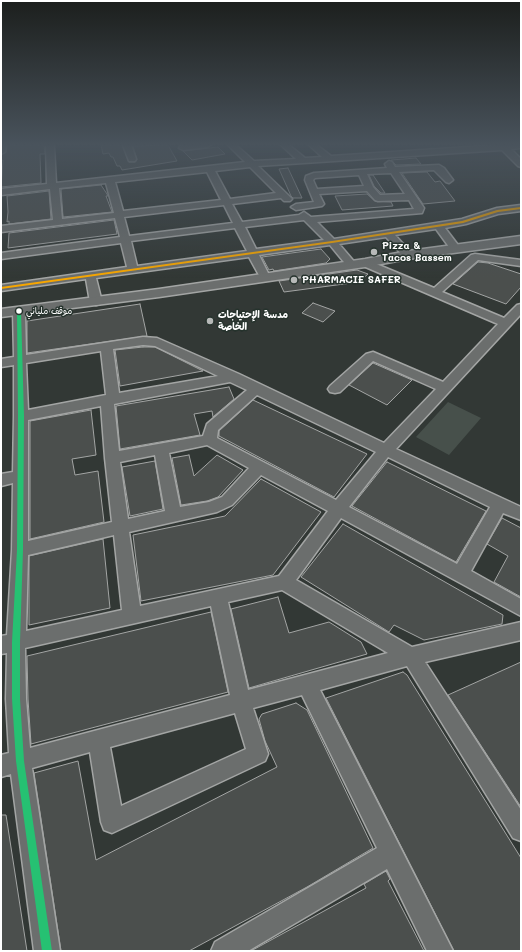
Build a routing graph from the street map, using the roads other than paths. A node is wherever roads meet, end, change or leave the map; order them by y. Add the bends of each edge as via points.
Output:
1 (28, 189) edge
2 (53, 189) edge
3 (112, 189) edge
4 (220, 189) edge
5 (277, 189) edge
6 (350, 189) edge
7 (370, 189) edge
8 (407, 189) edge
9 (1, 192) edge
10 (315, 192) joint
11 (282, 195) junction
12 (412, 197) junction
13 (226, 201) junction
14 (296, 207) junction
15 (521, 208) edge
16 (119, 214) junction
17 (307, 219) junction
18 (58, 221) junction
19 (438, 225) junction
20 (238, 226) junction
21 (1, 229) edge
22 (388, 233) junction
23 (125, 239) junction
24 (521, 240) edge
25 (332, 242) junction
26 (456, 249) junction
27 (252, 253) junction
28 (1, 256) edge
29 (408, 256) junction
30 (521, 263) edge
31 (358, 264) junction
32 (133, 269) junction
33 (90, 275) junction
34 (265, 277) junction
35 (1, 288) edge
36 (435, 293) junction
37 (96, 302) junction
38 (521, 307) edge
39 (10, 312) edge
40 (506, 323) junction
41 (107, 347) junction
42 (21, 360) junction
43 (1, 362) edge
44 (234, 377) junction
45 (257, 388) junction
46 (446, 388) junction
47 (335, 389) dead end
48 (110, 398) junction
49 (21, 416) junction
50 (209, 440) junction
51 (161, 449) junction
52 (385, 451) junction
53 (112, 458) junction
54 (259, 467) junction
55 (21, 476) junction
56 (1, 480) edge
57 (500, 504) junction
58 (338, 508) junction
59 (521, 514) edge
60 (174, 515) junction
61 (120, 527) junction
62 (20, 550) junction
63 (460, 574) junction
64 (284, 582) junction
65 (218, 598) junction
66 (521, 608) edge
67 (132, 615) junction
68 (518, 635) edge
69 (8, 644) edge
70 (411, 656) junction
71 (307, 685) junction
72 (241, 701) junction
73 (99, 740) junction
74 (20, 761) junction
75 (1, 766) edge
76 (521, 830) edge
77 (391, 853) junction
78 (48, 951) edge
79 (224, 951) edge
80 (440, 951) edge

1 - 9 street
2 - 18 street
3 - 16 street
4 - 13 street
5 - 11 street
6 - 10 street
7 - 12 street via 378,198
8 - 12 street
10 - 14 street via 319,204
11 - 13 street
11 - 14 street
12 - 17 street via 419,211
13 - 16 street
13 - 20 street
14 - 17 street
15 - 19 street
16 - 18 street
16 - 23 street
17 - 20 street
17 - 25 street
18 - 21 street
19 - 22 street
19 - 26 street
20 - 23 street
20 - 27 street
22 - 25 street
22 - 29 street
23 - 28 street
23 - 32 street
24 - 26 main road
25 - 27 street
25 - 31 street
26 - 29 main road
27 - 32 street
27 - 34 street
29 - 31 main road
30 - 36 street via 475,257
31 - 34 main road
31 - 36 street
32 - 33 street
33 - 35 street
33 - 37 street
34 - 37 main road
36 - 40 street
37 - 39 main road
38 - 40 street
39 - 42 street
40 - 46 street
41 - 42 street
41 - 44 street via 143,341 157,342
41 - 48 street
42 - 43 street
42 - 49 street
44 - 45 street
44 - 48 street
45 - 50 street via 212,428
45 - 52 street
46 - 47 street via 373,356
46 - 52 street
48 - 49 street
48 - 53 street
49 - 55 street
50 - 51 street
50 - 54 street
51 - 53 street
51 - 60 street
52 - 57 street
52 - 58 street
53 - 61 street
54 - 58 street
54 - 60 street via 235,494 219,505
55 - 56 street
55 - 62 street
57 - 59 street
57 - 63 street
58 - 63 street
58 - 64 street
60 - 61 street
61 - 62 street
61 - 67 street
62 - 69 street
63 - 66 street
64 - 65 street
64 - 70 street
65 - 67 street
65 - 72 street
67 - 69 street
68 - 70 street
69 - 74 street via 16,699
70 - 71 street
70 - 76 street
71 - 72 street
71 - 77 street
72 - 73 street
72 - 73 street via 258,754 112,822
73 - 74 street
74 - 75 street
74 - 78 street
77 - 79 street
77 - 80 street

